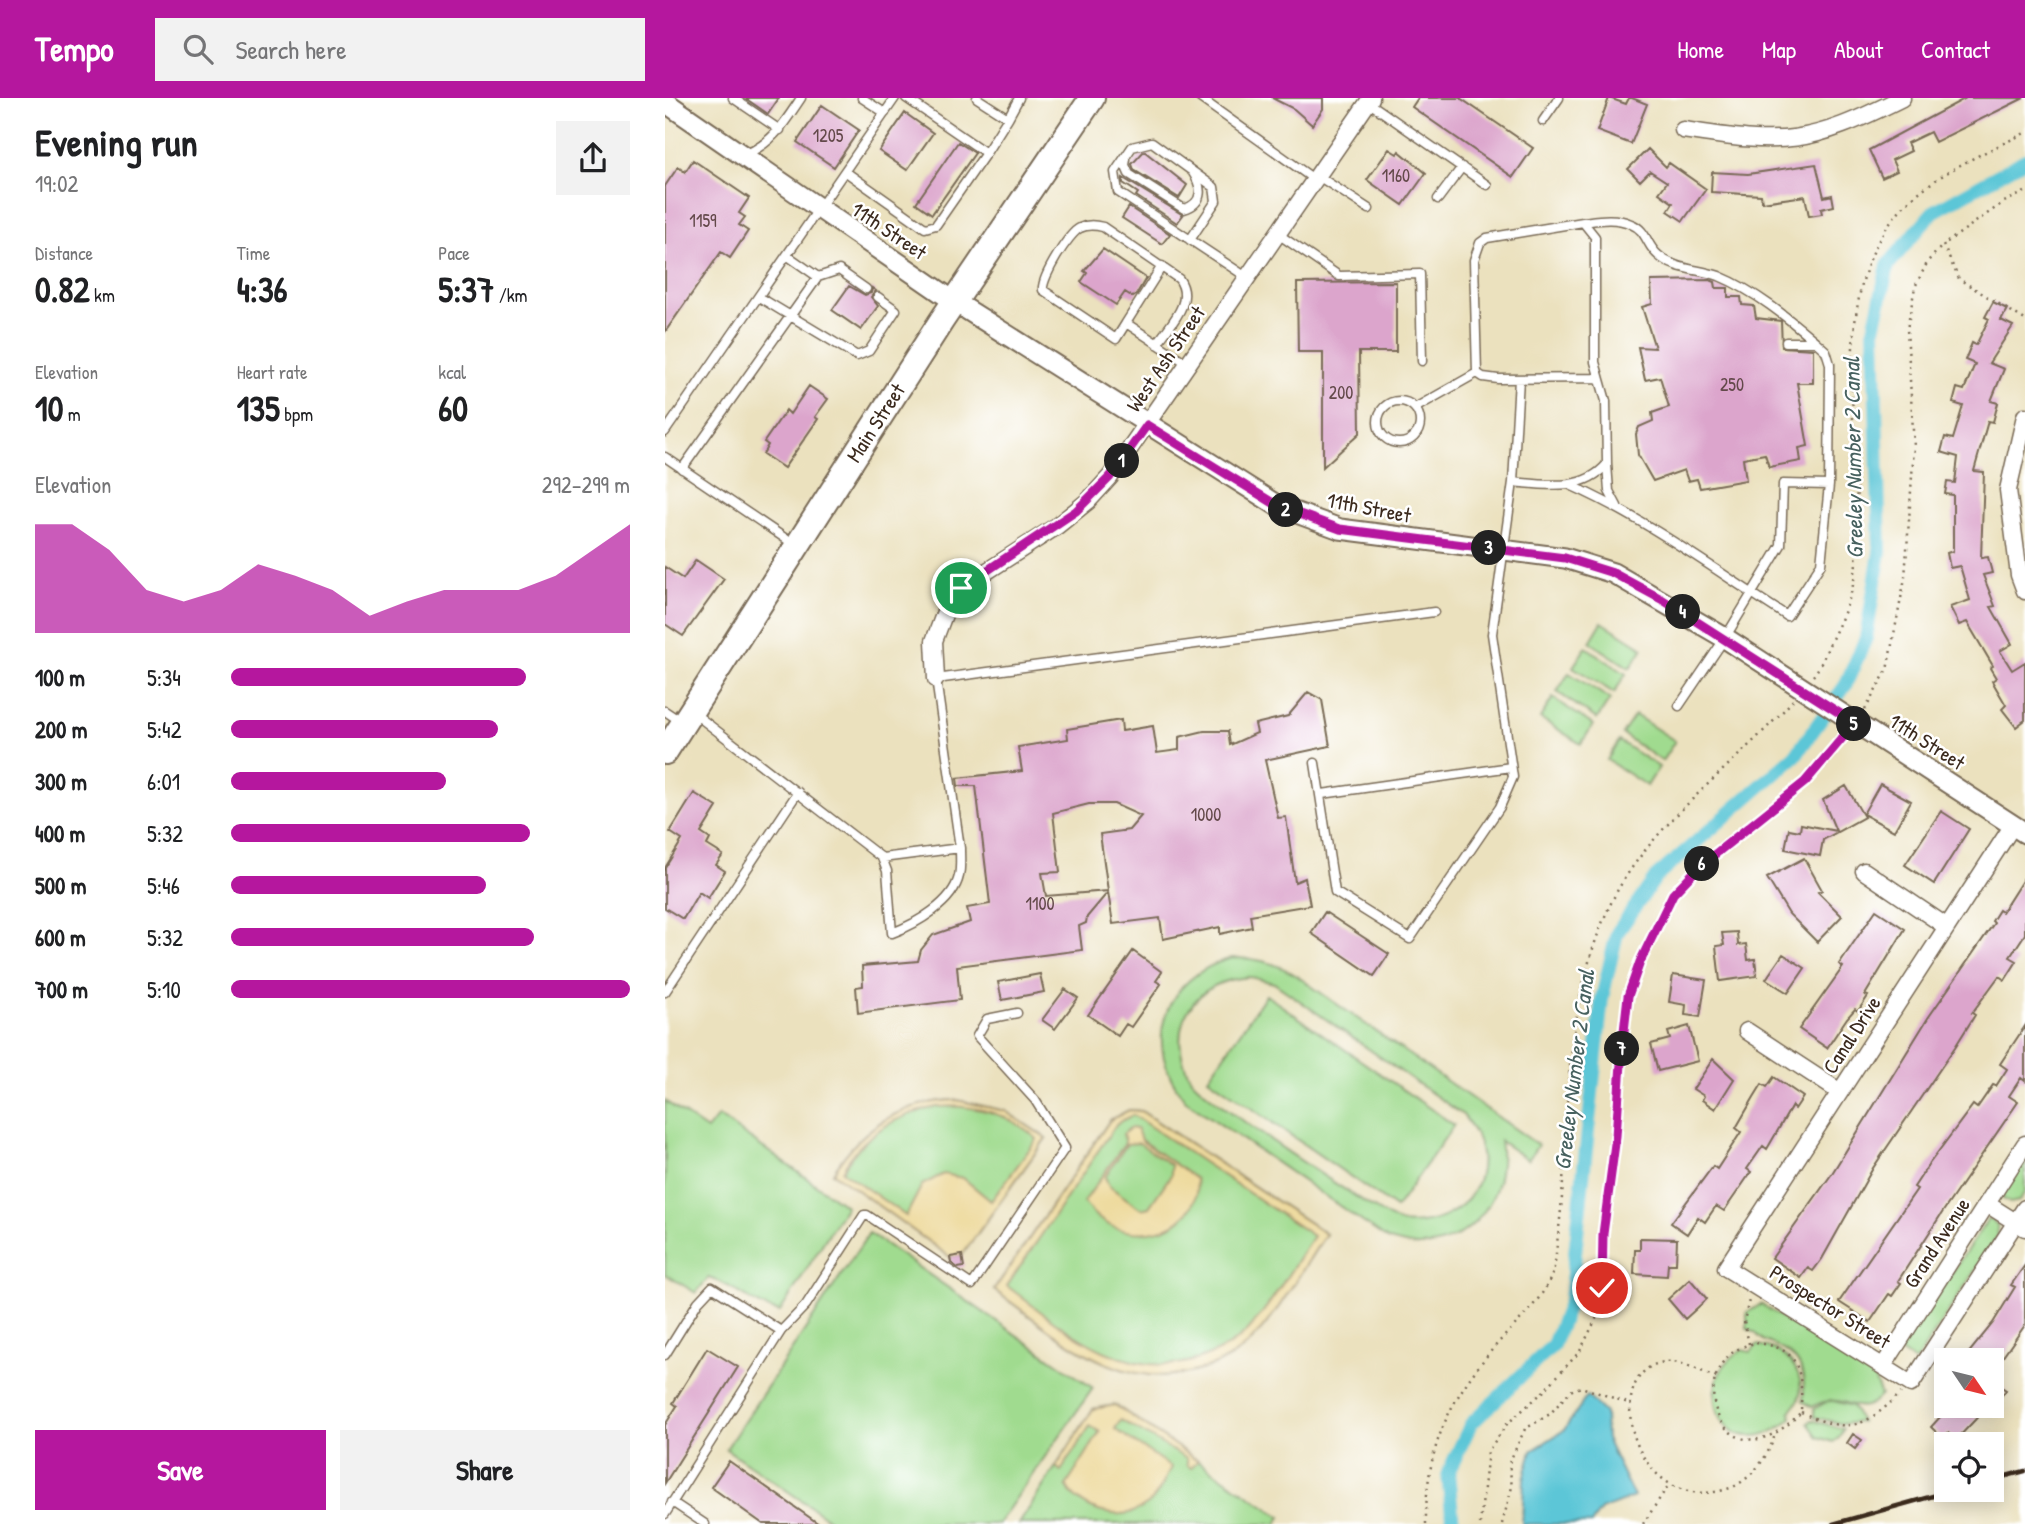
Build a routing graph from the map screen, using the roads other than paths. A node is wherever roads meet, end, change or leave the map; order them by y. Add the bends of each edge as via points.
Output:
1 (733, 98) edge
2 (801, 98) edge
3 (862, 98) edge
4 (895, 98) edge
5 (906, 98) edge
6 (977, 98) edge
7 (1019, 98) edge
8 (1092, 98) edge
9 (1201, 98) edge
10 (1559, 98) edge
11 (1902, 98) edge
12 (1370, 100) edge
13 (665, 102) edge
14 (885, 113) junction
15 (1008, 118) junction
16 (1543, 121) dead end
17 (780, 130) junction
18 (1683, 130) dead end
19 (1132, 147) junction
20 (986, 152) junction
21 (741, 156) junction
22 (1462, 167) junction
23 (1190, 168) junction
24 (846, 172) junction
25 (1316, 178) junction
26 (1487, 185) dead end
27 (1438, 199) dead end
28 (1369, 209) dead end
29 (820, 211) junction
30 (1583, 222) junction
31 (1277, 234) junction
32 (1190, 240) junction
33 (788, 256) junction
34 (1162, 266) junction
35 (818, 277) junction
36 (1248, 278) junction
37 (866, 289) dead end
38 (759, 297) junction
39 (878, 297) dead end
40 (955, 302) junction
41 (790, 316) junction
42 (1126, 323) junction
43 (1786, 342) dead end
44 (1816, 342) junction
45 (1157, 344) junction
46 (1422, 361) dead end
47 (1188, 365) junction
48 (1478, 373) junction
49 (1599, 378) junction
50 (1518, 379) junction
51 (1415, 408) junction
52 (2025, 416) edge
53 (1147, 425) junction
54 (665, 432) edge
55 (665, 457) edge
56 (1607, 464) junction
57 (682, 469) junction
58 (1513, 482) junction
59 (1570, 485) junction
60 (1829, 485) junction
61 (1618, 506) junction
62 (797, 547) junction
63 (1506, 550) junction
64 (2025, 591) edge
65 (1752, 594) junction
66 (1434, 612) dead end
67 (1725, 638) junction
68 (936, 679) junction
69 (1679, 706) dead end
70 (680, 715) edge
71 (665, 752) edge
72 (1315, 764) dead end
73 (1511, 767) junction
74 (798, 792) junction
75 (1322, 794) junction
76 (2019, 829) edge
77 (960, 848) junction
78 (882, 858) junction
79 (1864, 871) dead end
80 (1947, 927) junction
81 (665, 992) edge
82 (1017, 1013) dead end
83 (1747, 1031) dead end
84 (1840, 1092) junction
85 (2025, 1144) edge
86 (1987, 1203) junction
87 (2025, 1208) edge
88 (2020, 1225) edge
89 (1726, 1268) joint
90 (781, 1331) junction
91 (665, 1355) edge
92 (1884, 1365) junction
93 (672, 1502) junction
94 (665, 1514) edge
95 (705, 1524) edge

1 - 17 lane
2 - 17 lane
3 - 14 lane
4 - 14 lane
5 - 20 lane
6 - 15 lane
7 - 15 lane
8 - 40 main road, Main Street
9 - 25 lane
10 - 16 lane
11 - 18 street via 1852,123 1804,139 1769,142
12 - 22 lane
12 - 25 street, West Ash Street
13 - 21 street, 11th Street
14 - 24 lane
15 - 20 lane
17 - 21 lane via 764,147
19 - 23 lane via 1152,142
19 - 23 lane via 1125,165 1129,174 1185,209 1200,197 1201,188
19 - 32 lane via 1115,172 1118,192
20 - 24 lane via 932,229
21 - 29 street, 11th Street
22 - 26 lane
22 - 27 lane
23 - 32 lane via 1209,180 1216,195
24 - 29 lane
25 - 28 lane
25 - 31 street, West Ash Street
29 - 33 lane
29 - 40 street, 11th Street
30 - 44 lane via 1609,219 1643,230 1658,255 1728,281 1775,309
30 - 48 lane via 1487,238 1480,243 1474,260
30 - 49 lane via 1595,237 1595,362
31 - 36 street, West Ash Street
31 - 46 lane via 1339,276 1420,274
32 - 36 lane
33 - 35 lane
33 - 38 lane
34 - 42 lane
34 - 42 lane via 1103,227 1091,224 1076,230 1043,279 1043,290 1116,338
34 - 45 lane via 1179,279 1185,296
35 - 37 lane via 839,271
35 - 41 lane
36 - 47 street, West Ash Street
38 - 41 lane
38 - 54 lane
39 - 41 lane via 896,310 869,351 857,356
40 - 53 street, 11th Street
40 - 62 main road, Main Street
41 - 57 lane
42 - 45 lane
43 - 44 lane
44 - 60 lane via 1826,351 1830,365
45 - 47 lane
47 - 53 street, West Ash Street
48 - 50 lane
48 - 51 lane
49 - 50 lane
49 - 56 lane via 1606,401
50 - 58 lane
51 - 51 lane via 1404,401 1385,406 1377,424 1384,437 1397,444 1411,440 1420,428
52 - 64 street via 2008,490
53 - 63 street, 11th Street via 1247,489 1309,519 1377,536
53 - 68 street, West Ash Street via 1110,477 1076,511 961,588 944,613 934,641
55 - 57 lane
56 - 59 lane via 1588,480
56 - 61 lane via 1609,491
57 - 62 lane
58 - 59 lane
58 - 63 lane
59 - 61 lane
60 - 65 lane via 1783,484 1781,545
60 - 65 lane via 1821,564 1787,617
61 - 65 lane
62 - 70 main road, Main Street
63 - 67 street, 11th Street via 1565,558 1613,573
63 - 73 lane via 1492,639
65 - 67 lane
66 - 68 lane
67 - 69 lane
67 - 76 street, 11th Street
68 - 77 lane
70 - 71 main road, Main Street
70 - 74 lane
72 - 75 lane
73 - 75 lane
73 - 75 lane via 1513,777 1505,800 1410,939 1335,892
74 - 78 lane
74 - 81 lane
76 - 80 street, Canal Drive
77 - 78 lane
77 - 78 lane via 955,887 939,905 893,933
79 - 80 street
80 - 84 street, Canal Drive
82 - 90 lane via 986,1019 977,1036 1035,1100 1065,1148 972,1285 867,1214 860,1218 806,1305
83 - 84 street
84 - 89 street, Canal Drive
85 - 86 street, Grand Avenue
86 - 88 street
86 - 92 street, Grand Avenue
87 - 88 street
88 - 92 street, Prospector Street via 1911,1384
89 - 92 street, Prospector Street
90 - 91 lane via 712,1287
90 - 93 lane
93 - 94 lane
93 - 95 lane

